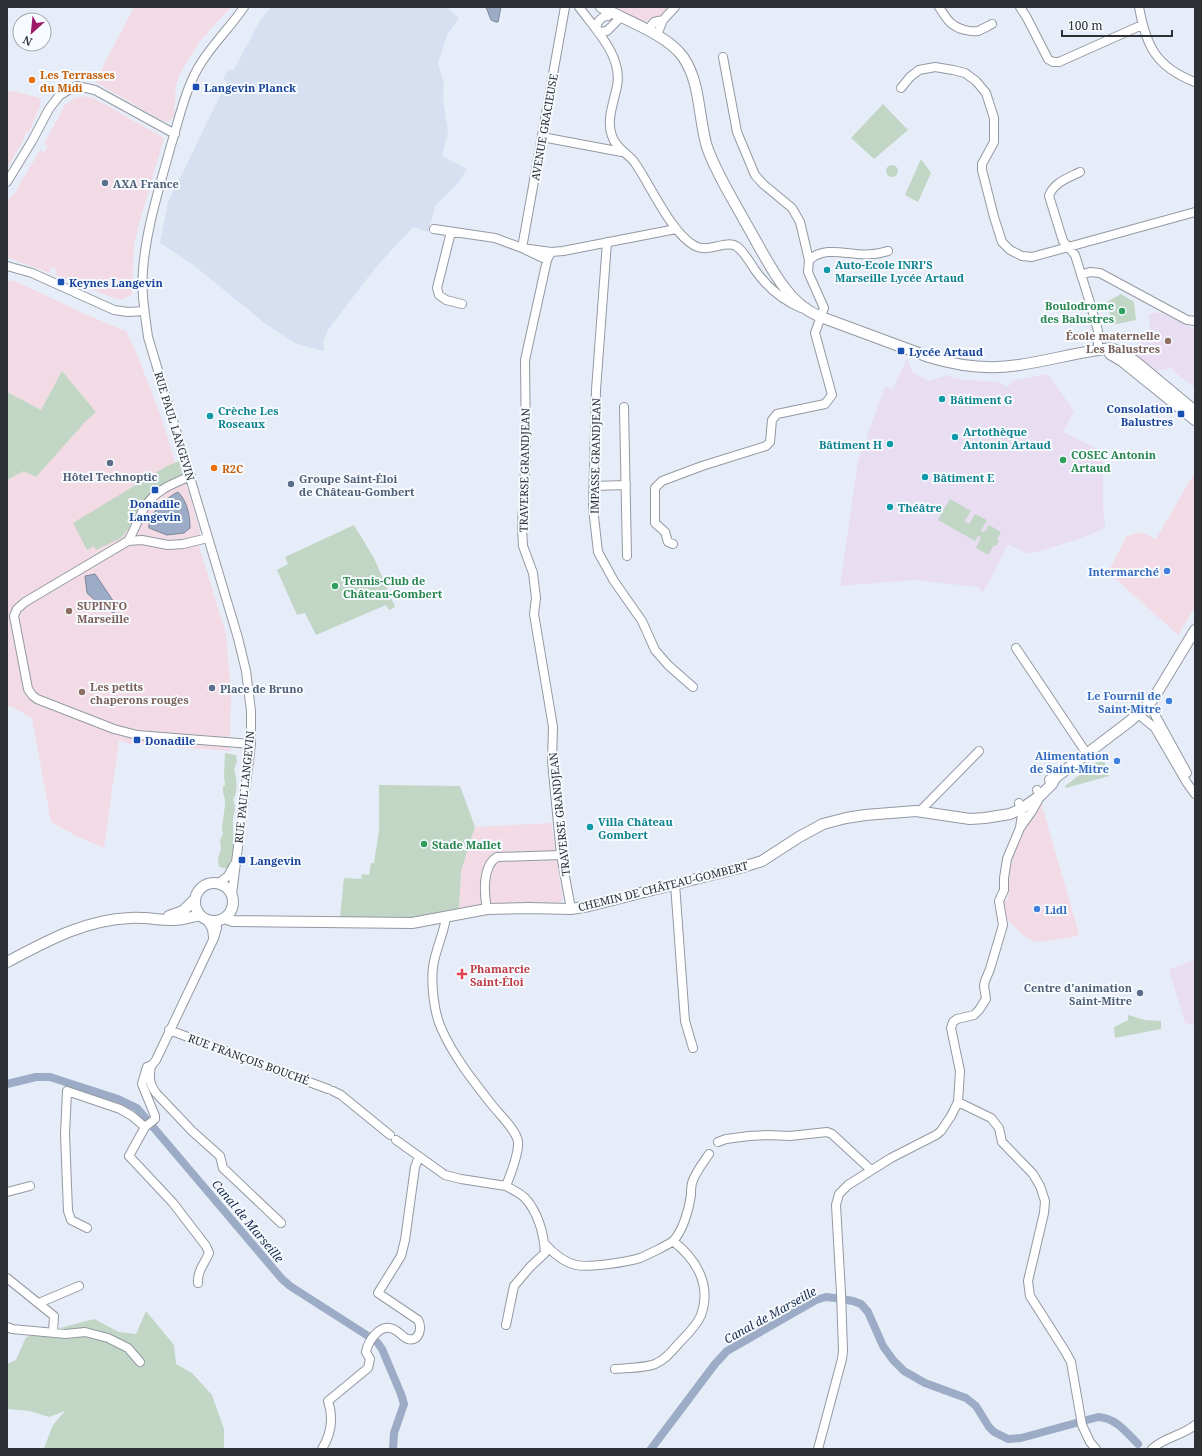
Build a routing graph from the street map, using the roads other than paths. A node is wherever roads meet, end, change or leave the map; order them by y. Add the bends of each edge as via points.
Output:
1 (244, 7) edge
2 (565, 7) edge
3 (579, 7) edge
4 (593, 7) edge
5 (601, 7) edge
6 (675, 7) edge
7 (939, 7) edge
8 (1020, 7) edge
9 (1139, 7) edge
10 (611, 21) junction
11 (992, 24) dead end
12 (1142, 25) junction
13 (597, 30) junction
14 (652, 33) junction
15 (609, 49) junction
16 (683, 56) junction
17 (723, 57) dead end
18 (1195, 82) edge
19 (901, 88) dead end
20 (175, 134) junction
21 (542, 137) junction
22 (622, 152) junction
23 (1080, 172) dead end
24 (7, 182) edge
25 (1195, 212) edge
26 (434, 229) dead end
27 (676, 229) junction
28 (451, 232) junction
29 (607, 242) junction
30 (522, 248) junction
31 (1067, 248) junction
32 (888, 250) dead end
33 (551, 252) junction
34 (547, 260) junction
35 (809, 260) junction
36 (7, 266) edge
37 (1081, 275) junction
38 (462, 304) dead end
39 (806, 310) junction
40 (144, 311) junction
41 (821, 317) junction
42 (1195, 321) edge
43 (1098, 350) junction
44 (624, 407) dead end
45 (1195, 411) edge
46 (1195, 420) edge
47 (191, 476) junction
48 (626, 485) junction
49 (594, 486) junction
50 (208, 538) junction
51 (128, 541) junction
52 (673, 544) dead end
53 (627, 556) dead end
54 (1195, 630) edge
55 (1016, 648) dead end
56 (692, 687) dead end
57 (1149, 704) junction
58 (1138, 714) junction
59 (252, 744) junction
60 (978, 751) dead end
61 (1087, 754) junction
62 (1195, 785) edge
63 (1039, 792) junction
64 (1195, 794) edge
65 (1020, 806) junction
66 (919, 812) junction
67 (1020, 828) junction
68 (561, 855) junction
69 (236, 861) junction
70 (219, 883) junction
71 (675, 884) junction
72 (232, 894) junction
73 (195, 899) junction
74 (232, 906) junction
75 (487, 909) junction
76 (570, 909) junction
77 (445, 917) junction
78 (150, 918) junction
79 (212, 918) junction
80 (248, 921) junction
81 (7, 962) edge
82 (169, 1030) junction
83 (693, 1048) dead end
84 (152, 1065) junction
85 (958, 1102) junction
86 (145, 1127) junction
87 (718, 1142) dead end
88 (709, 1154) dead end
89 (419, 1157) junction
90 (872, 1170) junction
91 (30, 1186) dead end
92 (506, 1186) junction
93 (7, 1192) edge
94 (281, 1223) dead end
95 (87, 1228) dead end
96 (673, 1241) junction
97 (544, 1243) junction
98 (7, 1278) edge
99 (198, 1283) dead end
100 (79, 1286) dead end
101 (38, 1303) junction
102 (506, 1325) dead end
103 (7, 1327) edge
104 (53, 1332) junction
105 (140, 1362) dead end
106 (615, 1369) dead end
107 (1195, 1425) edge
108 (1153, 1448) edge
109 (322, 1449) edge
110 (818, 1449) edge
111 (1096, 1449) edge

1 - 20 street, RUE PAUL LANGEVIN via 218,38 198,68
2 - 21 street, AVENUE GRACIEUSE
3 - 13 street
4 - 10 street
5 - 10 street
6 - 14 street
7 - 11 street via 947,19 960,28 978,31
8 - 12 street via 1048,59 1053,62
9 - 12 street
10 - 13 street via 606,31
10 - 13 street via 604,16
10 - 14 street
10 - 15 street
10 - 16 street via 661,43
12 - 18 street via 1152,50 1161,61 1184,78
13 - 15 street
14 - 16 street
15 - 22 street via 614,56 618,73 610,119 611,135
16 - 39 street via 697,89 702,127 715,167 784,288
17 - 35 street via 737,132 755,175 792,208 800,222
19 - 31 street via 919,70 934,67 965,73 976,81 986,93 994,118 994,142 982,164 982,170 1002,242 1010,250 1022,256 1032,257
20 - 24 street via 95,90 77,86 59,96 53,104
20 - 40 street, RUE PAUL LANGEVIN via 146,248 143,271
21 - 22 street
21 - 30 street, AVENUE GRACIEUSE
22 - 27 street via 634,161
23 - 31 street via 1056,184 1049,196 1062,241
25 - 31 street
26 - 28 street
27 - 29 street
27 - 39 street via 690,242 703,249 736,246 771,289 790,303
28 - 30 street via 495,238
28 - 38 street via 438,288 439,295 446,300
29 - 33 street
29 - 49 street, IMPASSE GRANDJEAN via 596,390
30 - 33 street
30 - 34 street
31 - 37 street via 1075,256
32 - 35 street via 872,254 826,252
33 - 34 street, TRAVERSE GRANDJEAN
34 - 68 street, TRAVERSE GRANDJEAN via 525,360 526,449 522,528 523,546 533,572 536,598 534,614 552,727 552,761
35 - 41 street via 808,272 824,308
36 - 40 street via 32,273 114,310
37 - 42 street via 1090,272 1100,273 1187,320
37 - 43 street via 1098,331
39 - 41 street
40 - 47 street, RUE PAUL LANGEVIN via 148,337
41 - 43 street via 945,362 983,367 1014,366
41 - 52 street via 815,333 832,395 825,404 777,414 772,420 770,442 766,446 662,481 655,488 655,523 665,532 668,542
43 - 45 street via 1109,348 1126,355
43 - 46 street via 1122,361
44 - 48 street
47 - 50 street, RUE PAUL LANGEVIN
47 - 51 street via 166,487 151,499
48 - 49 street
48 - 53 street
49 - 56 street, IMPASSE GRANDJEAN via 593,508 598,552 614,581 642,621 655,650
50 - 51 street via 168,545 142,540
50 - 59 street, RUE PAUL LANGEVIN via 246,671
51 - 59 street via 17,609 14,616 28,689 37,699 105,726 137,735
54 - 57 street, CHEMIN DE CHÂTEAU-GOMBERT
55 - 61 street
57 - 58 street, CHEMIN DE CHÂTEAU-GOMBERT
57 - 62 street
58 - 61 street, CHEMIN DE CHÂTEAU-GOMBERT
58 - 64 street via 1155,728
59 - 69 street, RUE PAUL LANGEVIN
60 - 66 street
61 - 63 street, CHEMIN DE CHÂTEAU-GOMBERT
63 - 65 street, CHEMIN DE CHÂTEAU-GOMBERT
63 - 67 street via 1032,812
65 - 66 street, CHEMIN DE CHÂTEAU-GOMBERT via 1010,814 970,819
65 - 67 street
66 - 71 street, CHEMIN DE CHÂTEAU-GOMBERT via 865,815 823,824 762,861
67 - 85 street via 1007,859 1004,890 999,901 1003,925 985,981 986,999 974,1015 957,1019 951,1028 960,1071
68 - 75 street via 497,857 492,860 487,869 485,884
68 - 76 street, TRAVERSE GRANDJEAN
69 - 70 street, RUE PAUL LANGEVIN via 228,876
69 - 72 street, RUE PAUL LANGEVIN
70 - 72 street
70 - 73 street via 203,886
71 - 76 street, CHEMIN DE CHÂTEAU-GOMBERT
71 - 83 street via 685,1021
72 - 74 street
73 - 78 street, CHEMIN DE CHÂTEAU-GOMBERT via 183,911 170,916
73 - 79 street via 196,908
74 - 79 street via 229,913
74 - 80 street
75 - 76 street, CHEMIN DE CHÂTEAU-GOMBERT
75 - 77 street, CHEMIN DE CHÂTEAU-GOMBERT
77 - 80 street, CHEMIN DE CHÂTEAU-GOMBERT via 412,923
77 - 92 street via 434,967 433,985 438,1019 453,1049 518,1142
78 - 79 street, CHEMIN DE CHÂTEAU-GOMBERT
78 - 81 street, CHEMIN DE CHÂTEAU-GOMBERT via 106,920 82,926
79 - 80 street, CHEMIN DE CHÂTEAU-GOMBERT
79 - 82 street via 214,938
82 - 84 street
82 - 89 street, RUE FRANÇOIS BOUCHÉ via 341,1095
84 - 86 street via 147,1067 142,1084 156,1116
84 - 94 street via 149,1077 156,1094 220,1156 223,1168
85 - 90 street via 936,1135
85 - 111 street via 991,1118 999,1128 1002,1142 1033,1174 1040,1186 1045,1201 1044,1213 1028,1281 1030,1296 1071,1362 1082,1425
86 - 95 street via 120,1109 67,1091 65,1134 68,1211 71,1220
86 - 99 street via 129,1156 172,1203 206,1246 209,1253 197,1275
87 - 90 street via 749,1136 790,1136 827,1132
88 - 96 street via 692,1184 683,1225
89 - 92 street, RUE FRANÇOIS BOUCHÉ via 445,1175
89 - 109 street via 415,1167 401,1256 378,1294 418,1320 421,1331 412,1340 387,1327 375,1335 367,1346 366,1352 370,1359 368,1368 328,1401 332,1411 331,1426
90 - 110 street via 848,1185 839,1194 836,1205 842,1306 842,1359
91 - 93 street
92 - 97 street via 524,1198 535,1212
96 - 97 street via 640,1258 584,1266 555,1255
96 - 106 street via 695,1262 702,1276 704,1298 700,1316 666,1358 654,1365
97 - 102 street via 545,1253 514,1286
98 - 101 street
100 - 101 street
101 - 104 street via 54,1316
103 - 104 street
104 - 105 street via 86,1332 108,1338 128,1348
107 - 108 street

